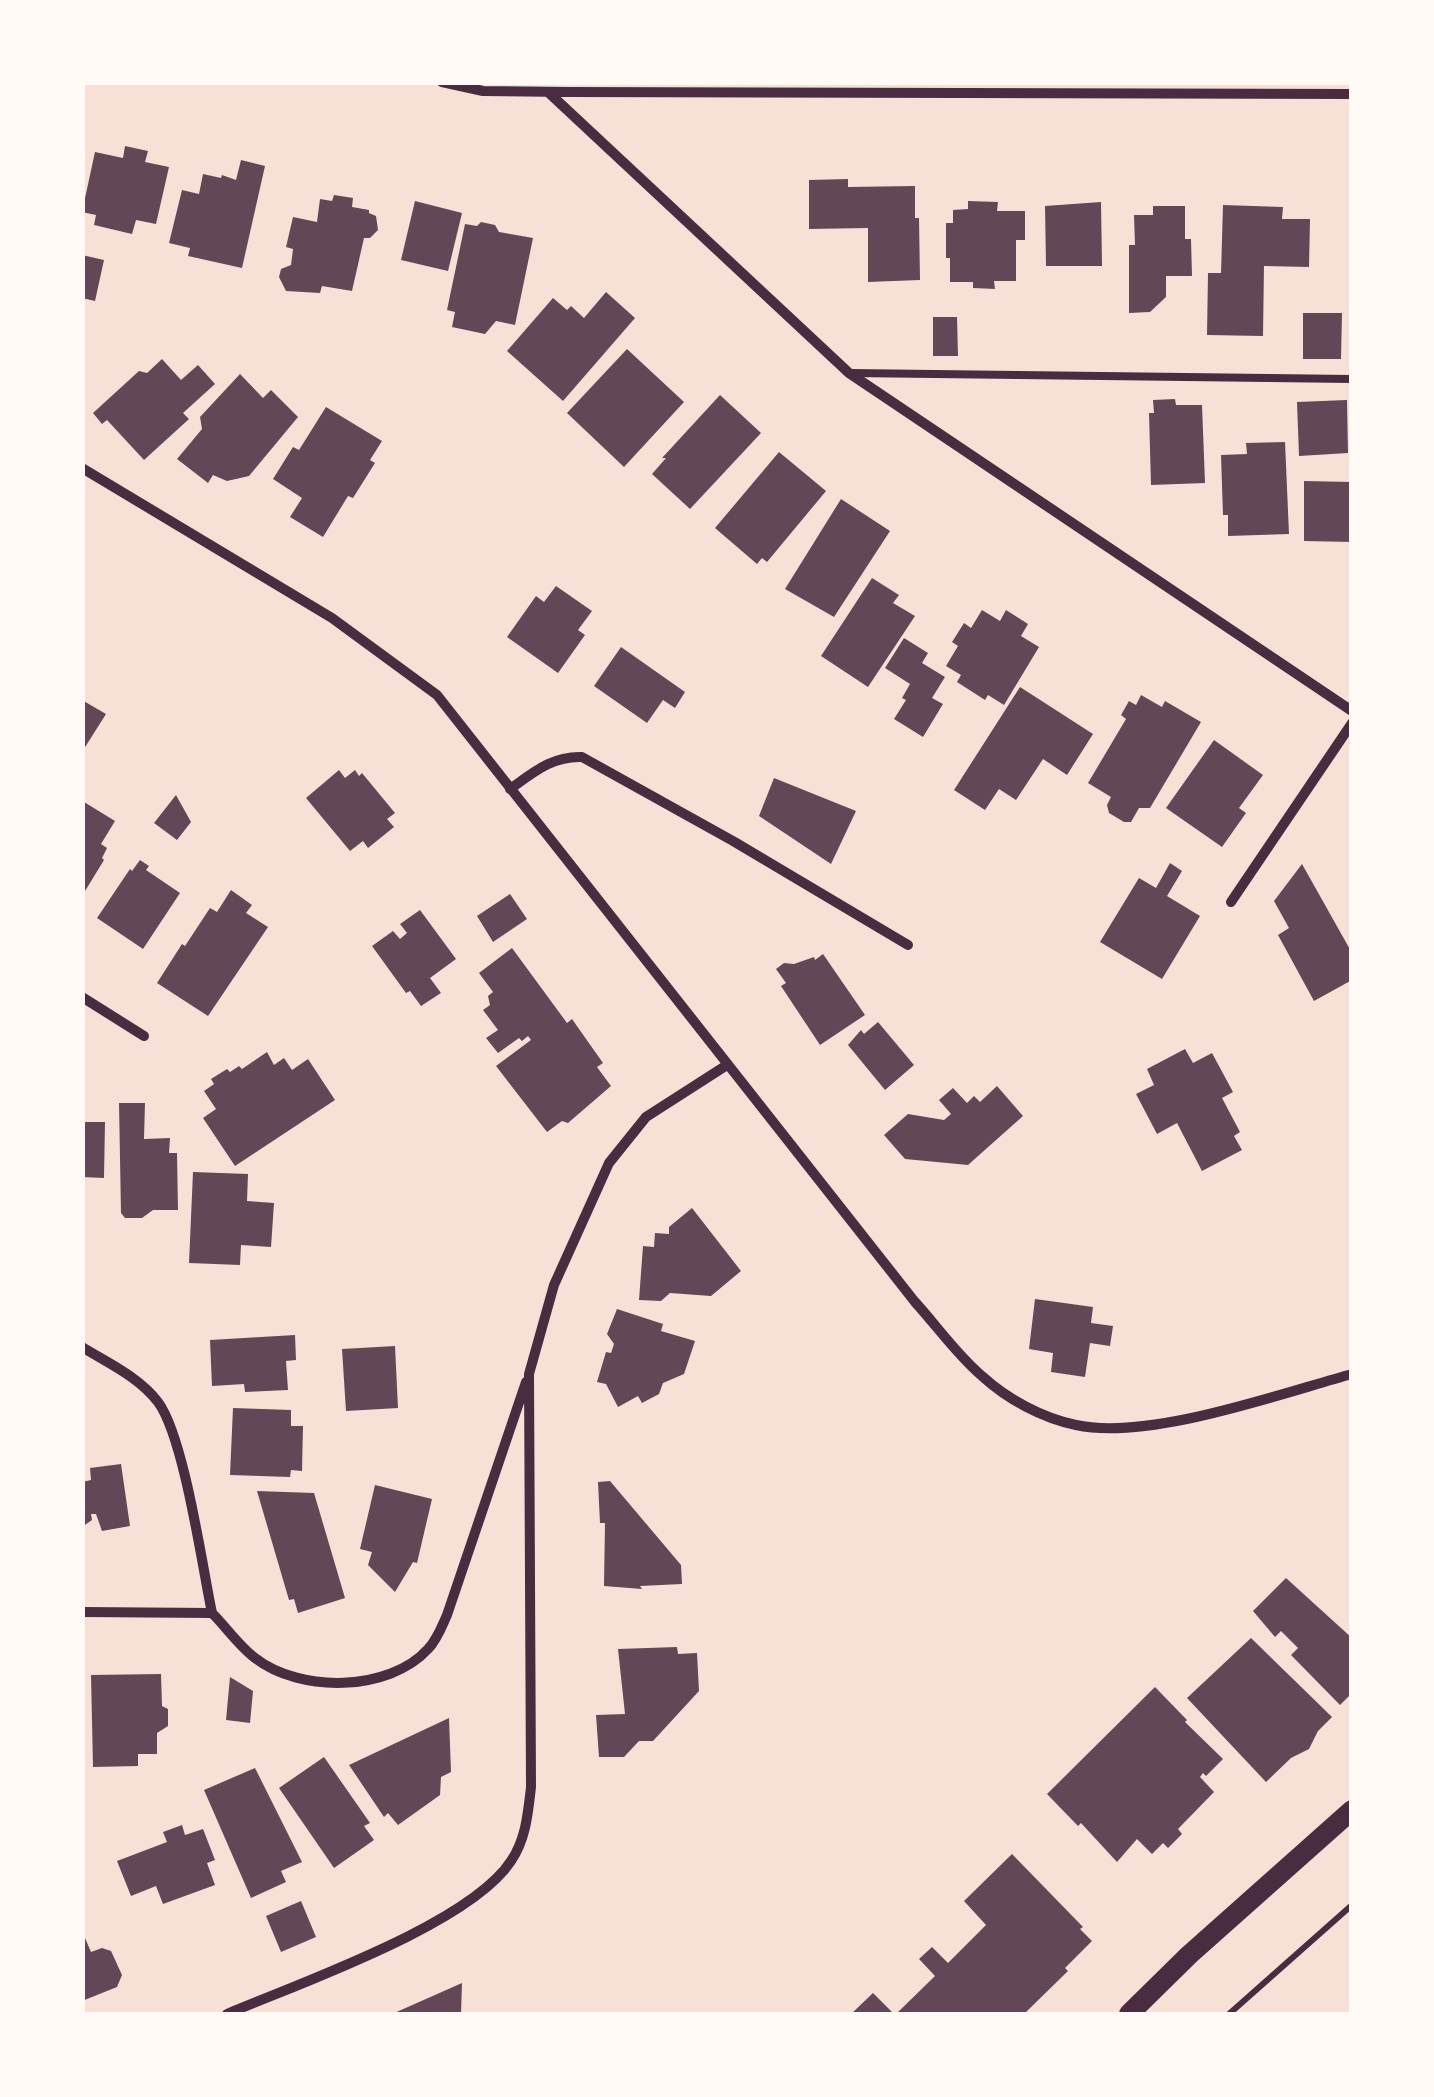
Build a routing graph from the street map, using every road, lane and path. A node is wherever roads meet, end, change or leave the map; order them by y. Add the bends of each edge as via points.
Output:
1 (442, 82) edge
2 (482, 87) edge
3 (1348, 90) edge
4 (548, 92) junction
5 (849, 372) junction
6 (1352, 380) edge
7 (82, 468) edge
8 (1352, 711) edge
9 (1352, 724) edge
10 (510, 788) junction
11 (1230, 902) dead end
12 (908, 945) dead end
13 (82, 997) edge
14 (144, 1036) dead end
15 (727, 1064) junction
16 (82, 1348) edge
17 (529, 1374) junction
18 (1352, 1374) edge
19 (82, 1612) edge
20 (212, 1613) junction
21 (1352, 1810) edge
22 (1352, 1906) edge
23 (227, 2014) edge
24 (1128, 2014) edge
25 (1230, 2014) edge

1 - 2 street
2 - 4 street
3 - 4 street
4 - 5 street
5 - 6 lane
5 - 8 street
7 - 10 street via 332,618 437,695
9 - 11 street
10 - 12 street via 548,762 582,758
10 - 15 street
13 - 14 street
15 - 17 street via 646,1117 608,1164 554,1285
15 - 18 street via 915,1302 982,1376 1024,1406 1077,1425 1128,1426 1184,1419
16 - 20 street via 140,1383 160,1404 182,1468
17 - 20 street via 448,1615 430,1648 404,1668 335,1682 292,1676 256,1659
17 - 23 street via 531,1787 514,1858 464,1906
19 - 20 street
21 - 24 main road
22 - 25 path

